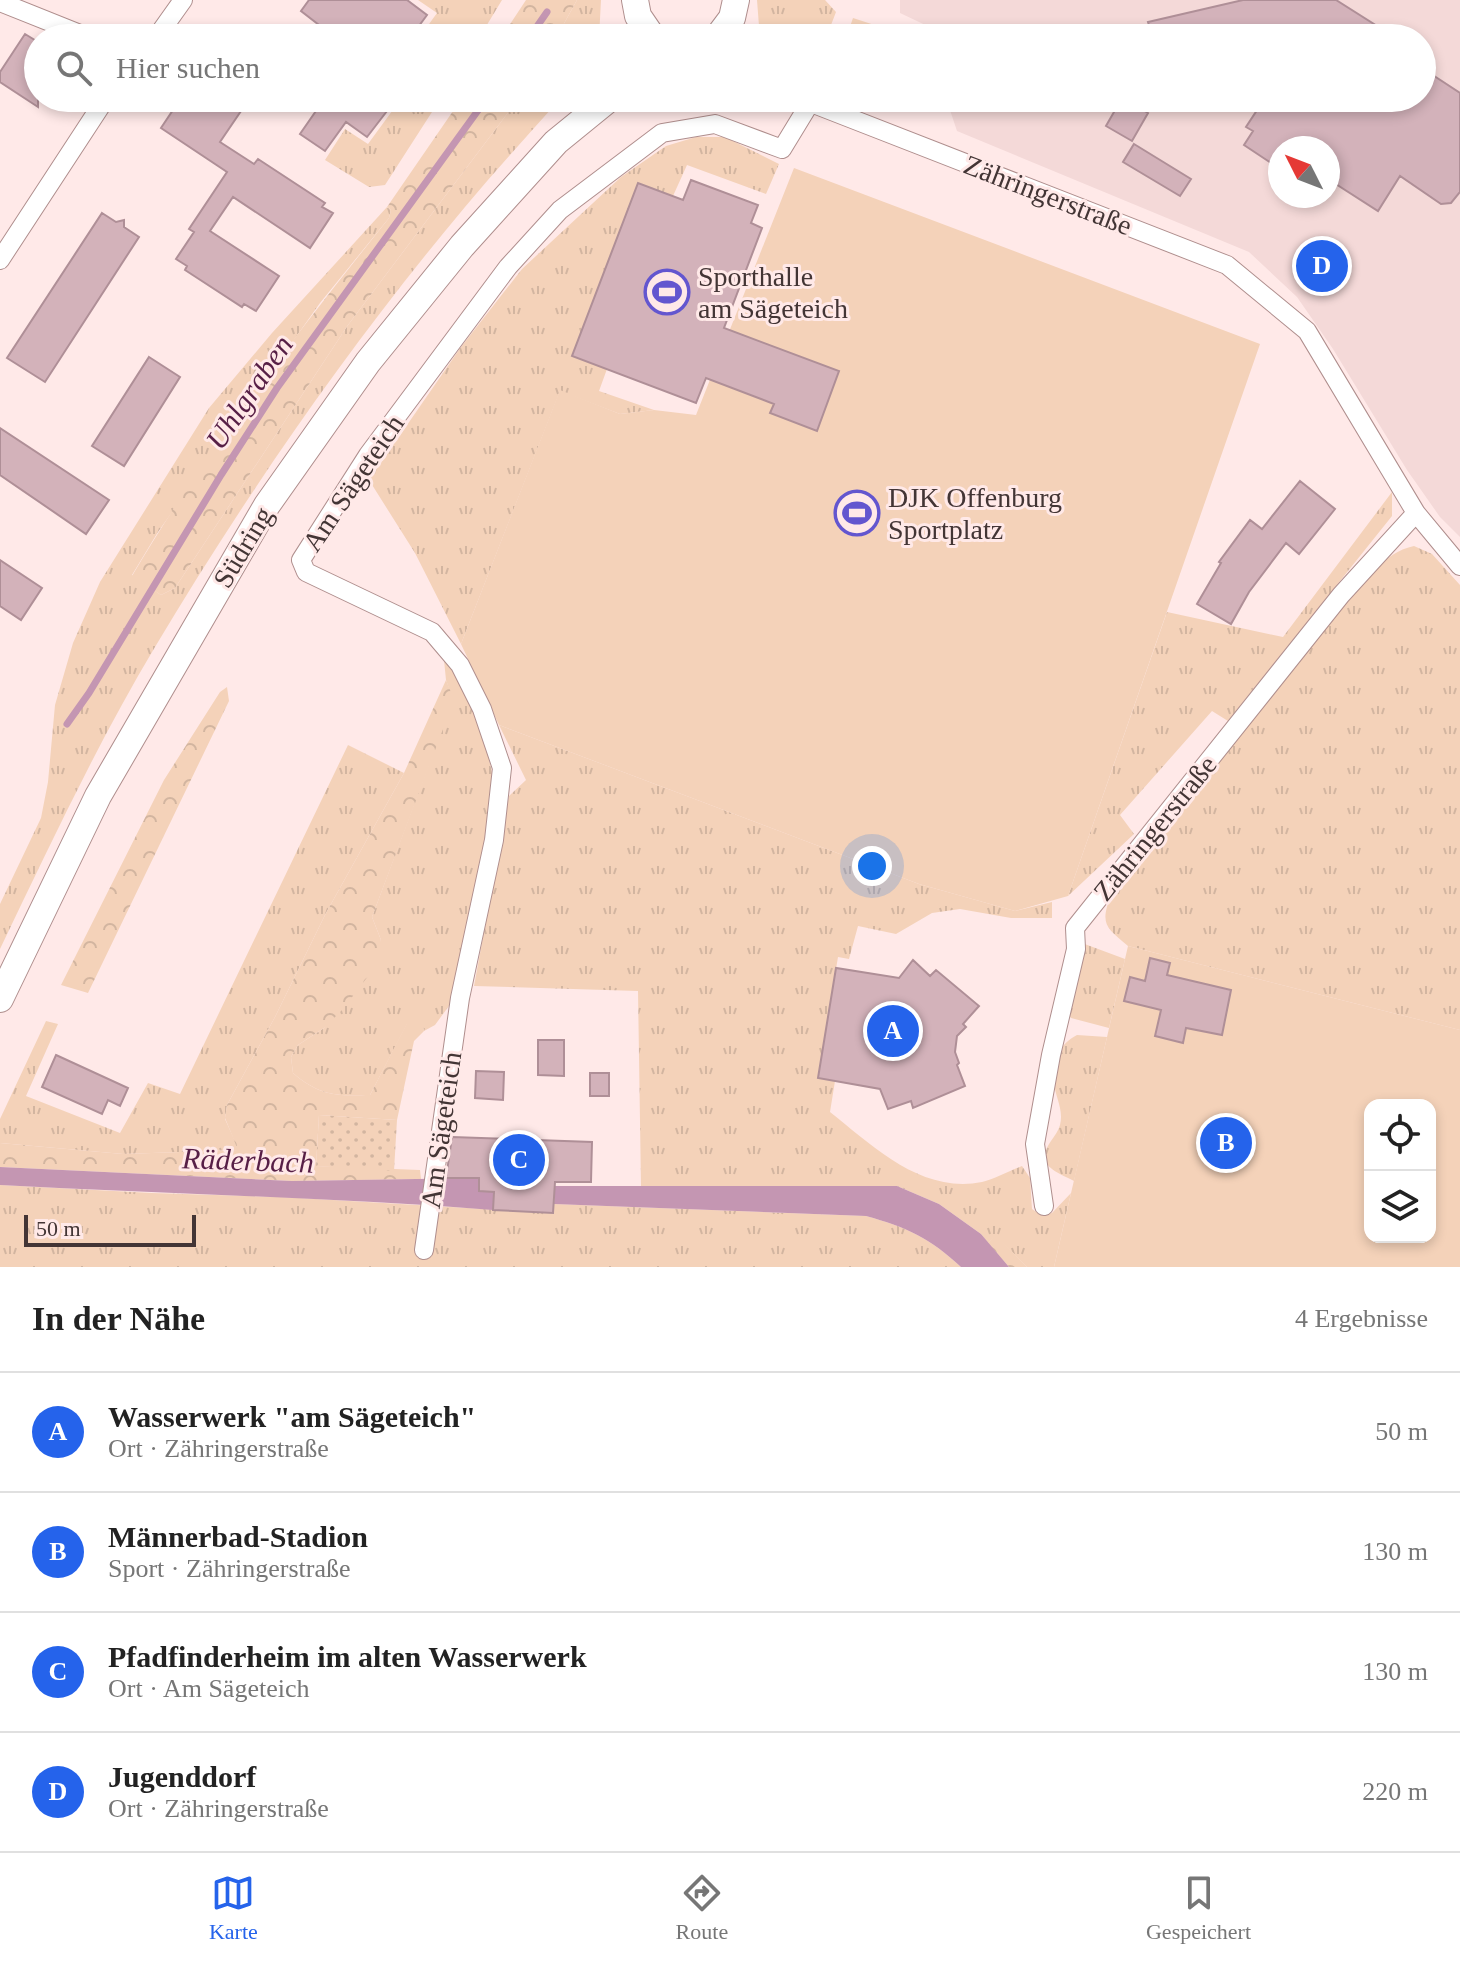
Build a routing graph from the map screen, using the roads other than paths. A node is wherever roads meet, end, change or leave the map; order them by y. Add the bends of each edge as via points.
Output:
1 (183, 0) edge
2 (635, 0) edge
3 (736, 0) edge
4 (0, 2) edge
5 (55, 24) edge
6 (166, 24) edge
7 (641, 24) edge
8 (729, 24) edge
9 (97, 112) edge
10 (575, 112) edge
11 (593, 112) edge
12 (799, 112) edge
13 (832, 112) edge
14 (556, 142) junction
15 (0, 260) edge
16 (1416, 513) junction
17 (1460, 566) edge
18 (0, 999) edge
19 (1044, 1206) dead end
20 (424, 1250) dead end

1 - 6 street
2 - 7 street
3 - 8 street
4 - 5 street
9 - 15 street
10 - 14 street, Südring
11 - 14 street, Südring
12 - 20 street, Am Sägeteich via 782,149 715,124 662,133 560,210 508,267 368,455 301,560 306,572 432,632 460,665 502,768 494,840 460,998
13 - 16 street, Zähringerstraße via 1227,265 1307,331
14 - 18 street, Südring via 368,362 267,505 98,796
16 - 17 street, Zähringerstraße
16 - 19 street, Zähringerstraße via 1341,595 1075,928 1076,949 1035,1144

